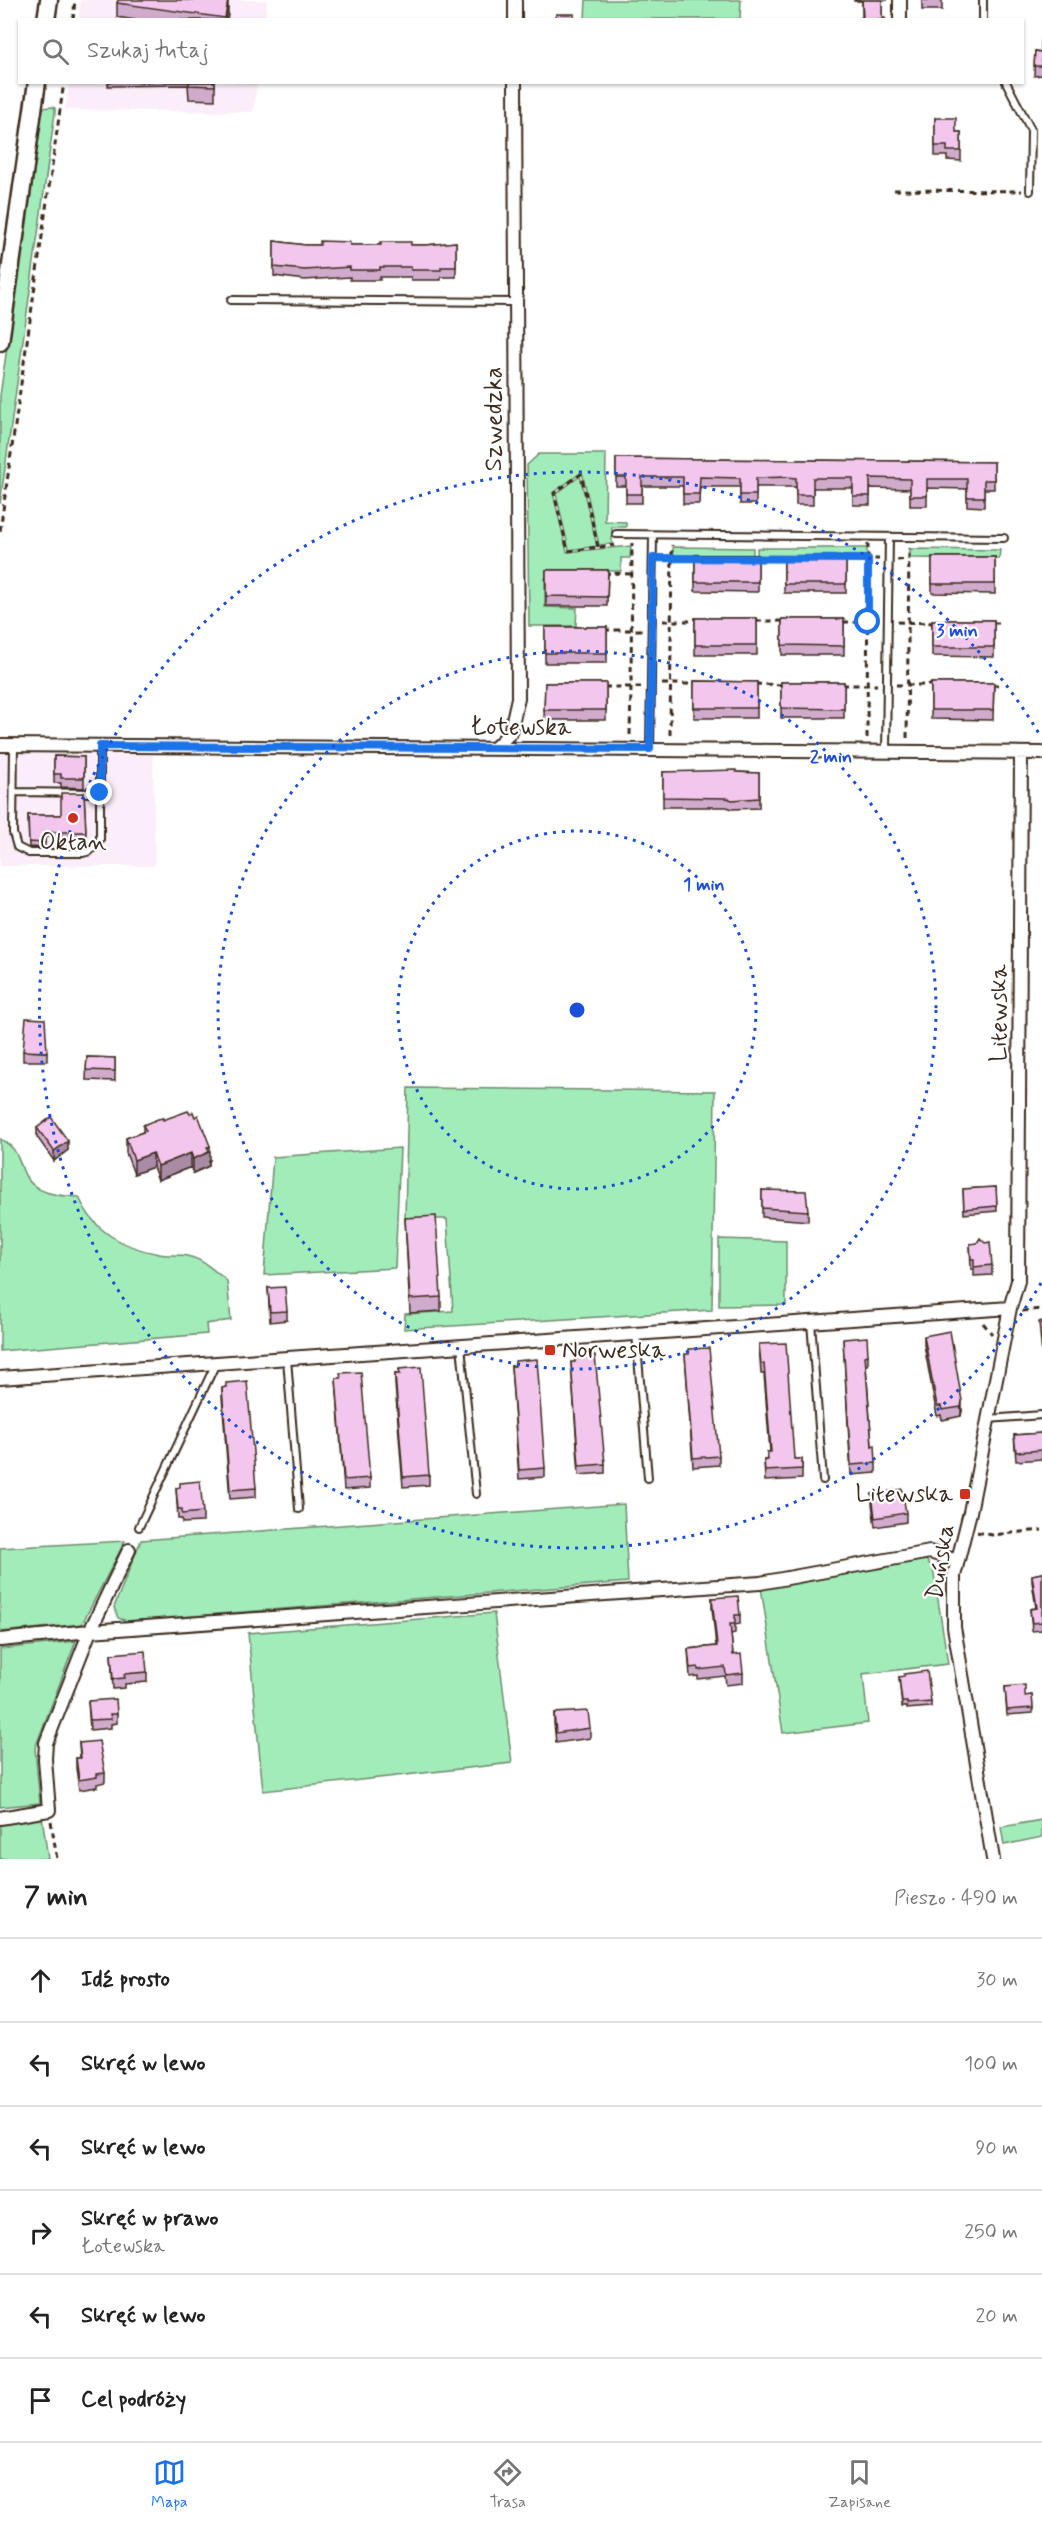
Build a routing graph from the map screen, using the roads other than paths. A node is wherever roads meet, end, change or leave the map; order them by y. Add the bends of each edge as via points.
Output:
1 (49, 0) edge
2 (515, 0) edge
3 (900, 0) edge
4 (983, 0) edge
5 (46, 18) edge
6 (515, 18) edge
7 (900, 18) edge
8 (983, 18) edge
9 (37, 84) edge
10 (515, 84) edge
11 (1007, 84) edge
12 (1030, 191) road end
13 (231, 300) dead end
14 (515, 302) junction
15 (0, 342) edge
16 (616, 534) dead end
17 (653, 535) junction
18 (889, 537) junction
19 (1004, 538) dead end
20 (0, 745) edge
21 (14, 745) junction
22 (100, 746) junction
23 (495, 748) junction
24 (650, 749) junction
25 (886, 751) junction
26 (1022, 753) junction
27 (1042, 753) edge
28 (14, 792) junction
29 (100, 793) junction
30 (1014, 1310) junction
31 (811, 1322) junction
32 (636, 1333) junction
33 (461, 1346) junction
34 (286, 1358) junction
35 (216, 1363) junction
36 (0, 1378) edge
37 (1042, 1415) edge
38 (988, 1419) junction
39 (648, 1478) dead end
40 (824, 1480) dead end
41 (476, 1494) dead end
42 (299, 1509) dead end
43 (139, 1527) dead end
44 (129, 1550) dead end
45 (957, 1561) junction
46 (90, 1631) junction
47 (0, 1640) edge
48 (0, 1818) edge
49 (993, 1859) edge

1 - 5 main road
2 - 6 street
3 - 7 street
4 - 8 lane
9 - 15 main road
10 - 14 street, Szwedzka
11 - 12 lane via 1031,130
13 - 14 lane
14 - 23 street, Szwedzka via 518,698 510,733
16 - 17 lane
17 - 18 lane
17 - 24 lane
18 - 19 lane
18 - 25 lane
20 - 21 street, Łotewska
21 - 22 street, Łotewska
21 - 28 lane
22 - 23 street, Łotewska
22 - 29 lane
23 - 24 street, Łotewska
24 - 25 street, Łotewska
25 - 26 street, Łotewska
26 - 27 street, Łotewska
26 - 30 street, Litewska via 1018,1281
28 - 29 lane
28 - 29 lane via 15,841 29,853 83,853 95,847 100,840
30 - 31 street
30 - 38 street, Duńska
31 - 32 street
31 - 40 lane
32 - 33 street
32 - 39 lane
33 - 34 street
33 - 41 lane
34 - 35 street
34 - 42 lane
35 - 36 street
35 - 43 lane
37 - 38 lane
38 - 45 street, Duńska
44 - 46 street
45 - 46 street via 930,1552 760,1583
45 - 49 street, Duńska via 954,1627
46 - 47 street
46 - 48 street via 46,1743 49,1810

